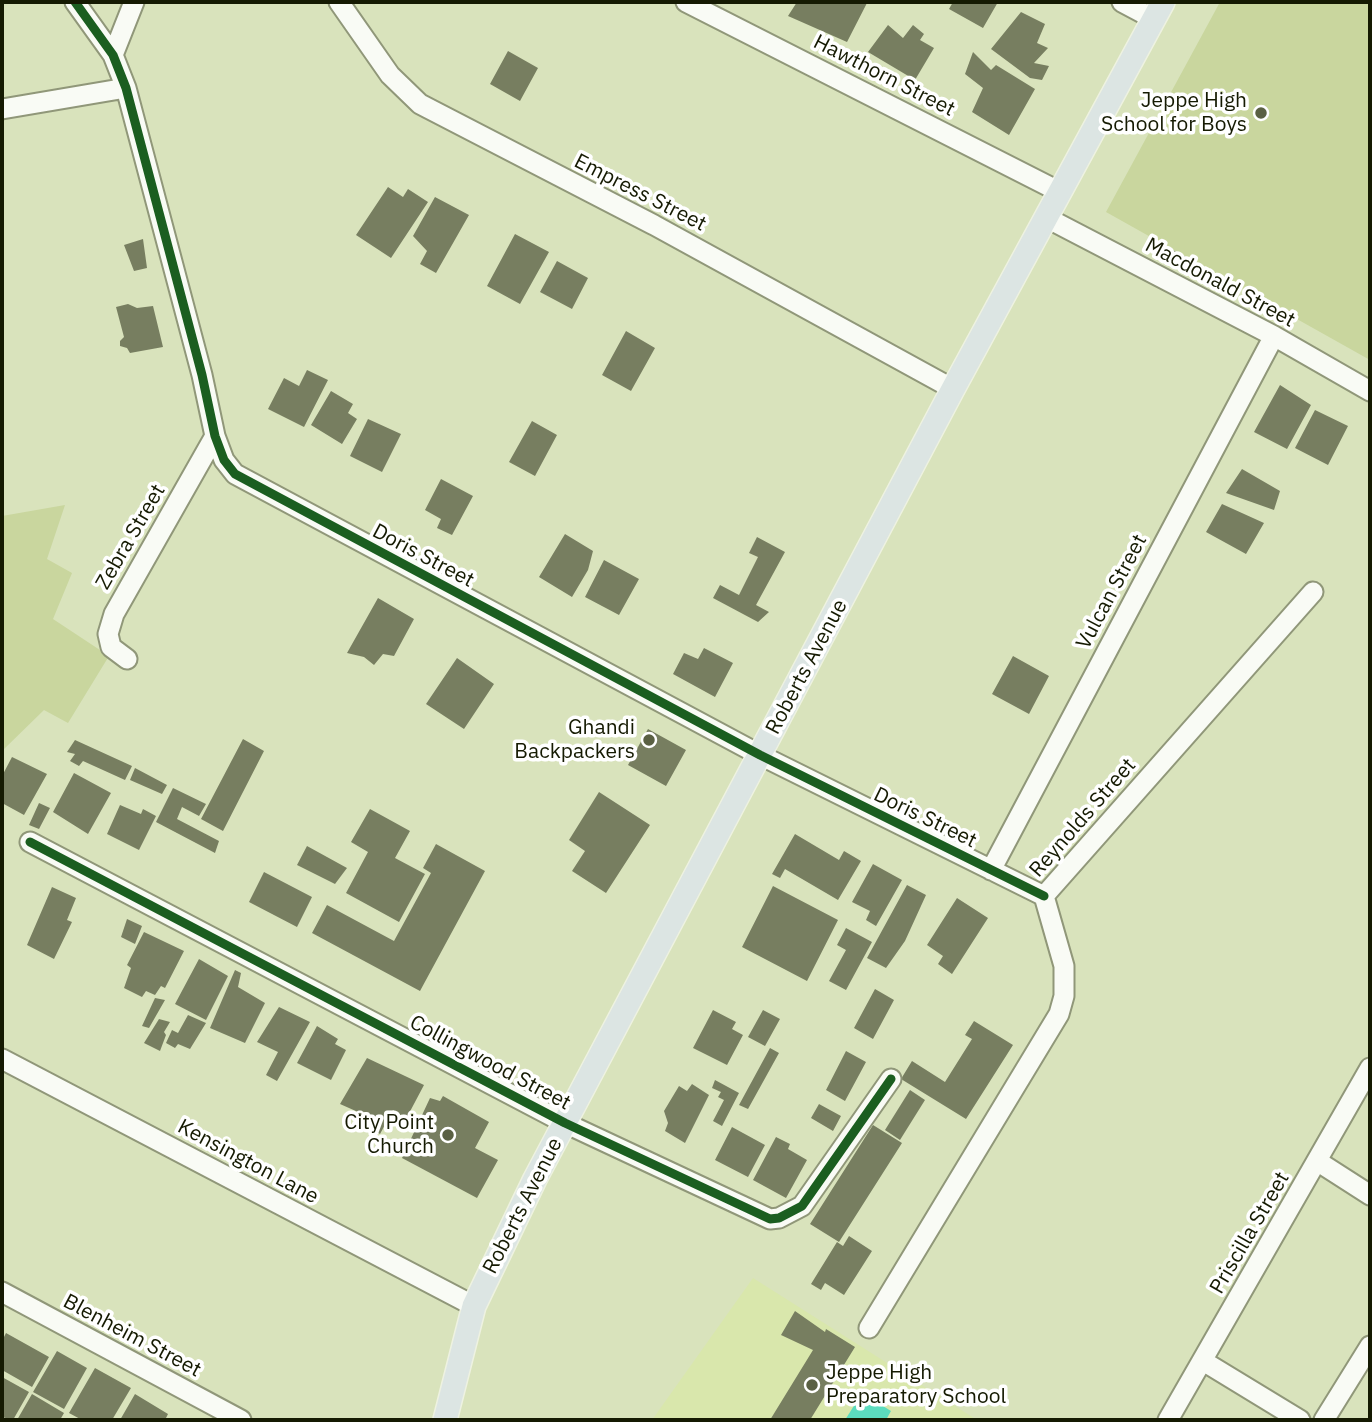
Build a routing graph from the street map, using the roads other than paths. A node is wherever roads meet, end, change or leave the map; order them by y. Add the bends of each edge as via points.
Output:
1 (75, 2) edge
2 (134, 2) edge
3 (339, 2) edge
4 (686, 2) edge
5 (1122, 2) edge
6 (1158, 10) edge
7 (113, 55) junction
8 (126, 88) junction
9 (2, 108) edge
10 (1060, 192) junction
11 (1047, 218) junction
12 (1274, 337) junction
13 (953, 389) junction
14 (1370, 391) edge
15 (215, 436) junction
16 (1313, 592) dead end
17 (127, 659) dead end
18 (760, 755) junction
19 (30, 842) dead end
20 (991, 870) junction
21 (1044, 896) junction
22 (2, 1059) edge
23 (1370, 1068) edge
24 (891, 1079) dead end
25 (565, 1123) junction
26 (1317, 1161) junction
27 (1370, 1195) edge
28 (2, 1292) edge
29 (474, 1306) junction
30 (869, 1328) dead end
31 (1370, 1346) edge
32 (1203, 1361) junction
33 (241, 1420) edge
34 (445, 1420) edge
35 (1168, 1420) edge
36 (1300, 1420) edge
37 (1324, 1420) edge

1 - 7 street, Doris Street
2 - 7 street
3 - 13 street, Empress Street via 390,75 420,104 654,225
4 - 10 street, Hawthorn Street
5 - 6 street
6 - 10 main road, Roberts Avenue
7 - 8 street, Doris Street
8 - 9 street
8 - 15 street, Doris Street
10 - 11 main road, Roberts Avenue
11 - 12 street, Macdonald Street
11 - 13 main road, Roberts Avenue
12 - 14 street, Macdonald Street
12 - 20 street, Vulcan Street
13 - 18 main road, Roberts Avenue
15 - 17 street, Zebra Street via 114,614 108,634 111,647
15 - 18 street, Doris Street via 235,474 266,494
16 - 21 street, Reynolds Street
18 - 20 street, Doris Street
18 - 25 main road, Roberts Avenue
19 - 25 street, Collingwood Street
20 - 21 street, Doris Street
21 - 30 street, Reynolds Street via 1064,966 1059,1014
22 - 29 street, Kensington Lane
23 - 26 street, Priscilla Street
24 - 25 street, Collingwood Street via 802,1206 779,1218 770,1219
25 - 29 main road, Roberts Avenue
26 - 27 street
26 - 32 street, Priscilla Street
28 - 33 street, Blenheim Street
29 - 34 main road, Roberts Avenue
31 - 37 street
32 - 35 street, Priscilla Street
32 - 36 street

